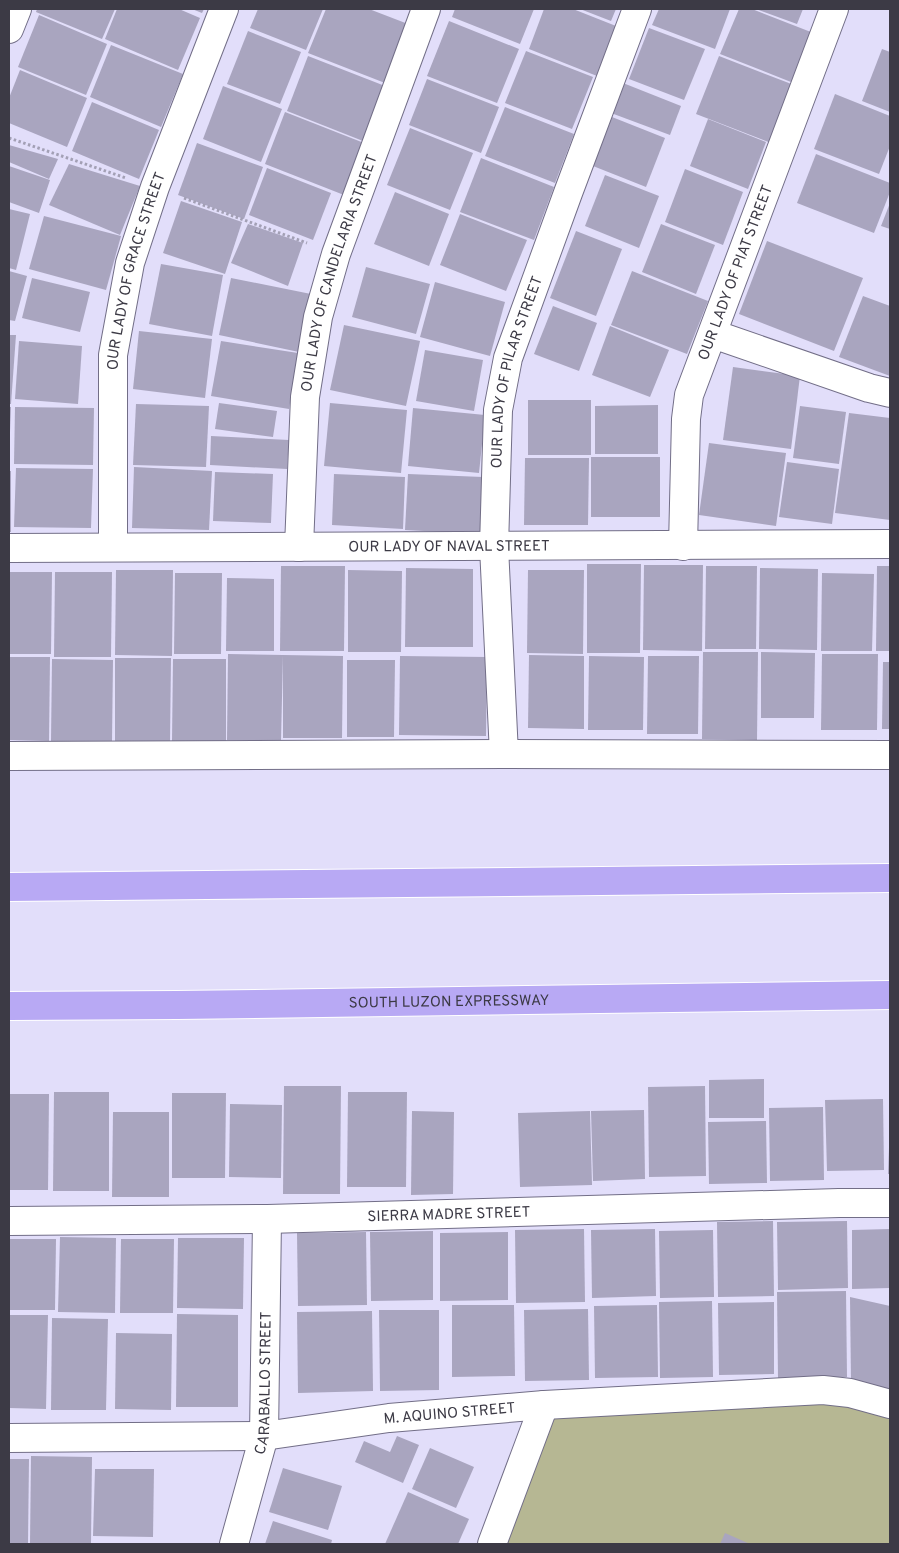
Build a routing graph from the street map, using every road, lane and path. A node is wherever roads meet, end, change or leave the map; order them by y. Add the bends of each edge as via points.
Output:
1 (17, 9) edge
2 (224, 9) edge
3 (637, 9) edge
4 (834, 9) edge
5 (420, 10) edge
6 (9, 29) edge
7 (713, 334) junction
8 (890, 393) edge
9 (890, 544) edge
10 (113, 546) junction
11 (683, 546) junction
12 (299, 547) junction
13 (494, 547) junction
14 (9, 548) edge
15 (504, 754) junction
16 (890, 755) edge
17 (9, 756) edge
18 (890, 878) edge
19 (9, 886) edge
20 (890, 995) edge
21 (9, 1006) edge
22 (890, 1203) edge
23 (266, 1219) junction
24 (9, 1221) edge
25 (890, 1404) edge
26 (544, 1405) junction
27 (264, 1436) junction
28 (9, 1438) edge
29 (234, 1544) edge
30 (492, 1544) edge

1 - 6 street
2 - 10 street, OUR LADY OF GRACE STREET via 155,187 130,263 112,355
3 - 13 street, OUR LADY OF PILAR STREET via 508,358 498,410
4 - 7 street, OUR LADY OF PIAT STREET
5 - 12 street, OUR LADY OF CANDELARIA STREET via 336,254 318,317 305,396
7 - 8 street
7 - 11 street, OUR LADY OF PIAT STREET via 689,395
9 - 11 street, OUR LADY OF NAVAL STREET
10 - 12 street, OUR LADY OF NAVAL STREET
10 - 14 street, OUR LADY OF NAVAL STREET
11 - 13 street, OUR LADY OF NAVAL STREET
12 - 13 street, OUR LADY OF NAVAL STREET
13 - 15 street, OUR LADY OF PILAR STREET
15 - 16 street
15 - 17 street
18 - 19 highway
20 - 21 highway, SOUTH LUZON EXPRESSWAY
22 - 23 street, SIERRA MADRE STREET
23 - 24 street, SIERRA MADRE STREET
23 - 27 street, CARABALLO STREET
25 - 26 street, M. AQUINO STREET via 850,1393 823,1390
26 - 27 street, M. AQUINO STREET via 389,1418
26 - 30 street
27 - 28 street, M. AQUINO STREET
27 - 29 street, CARABALLO STREET

